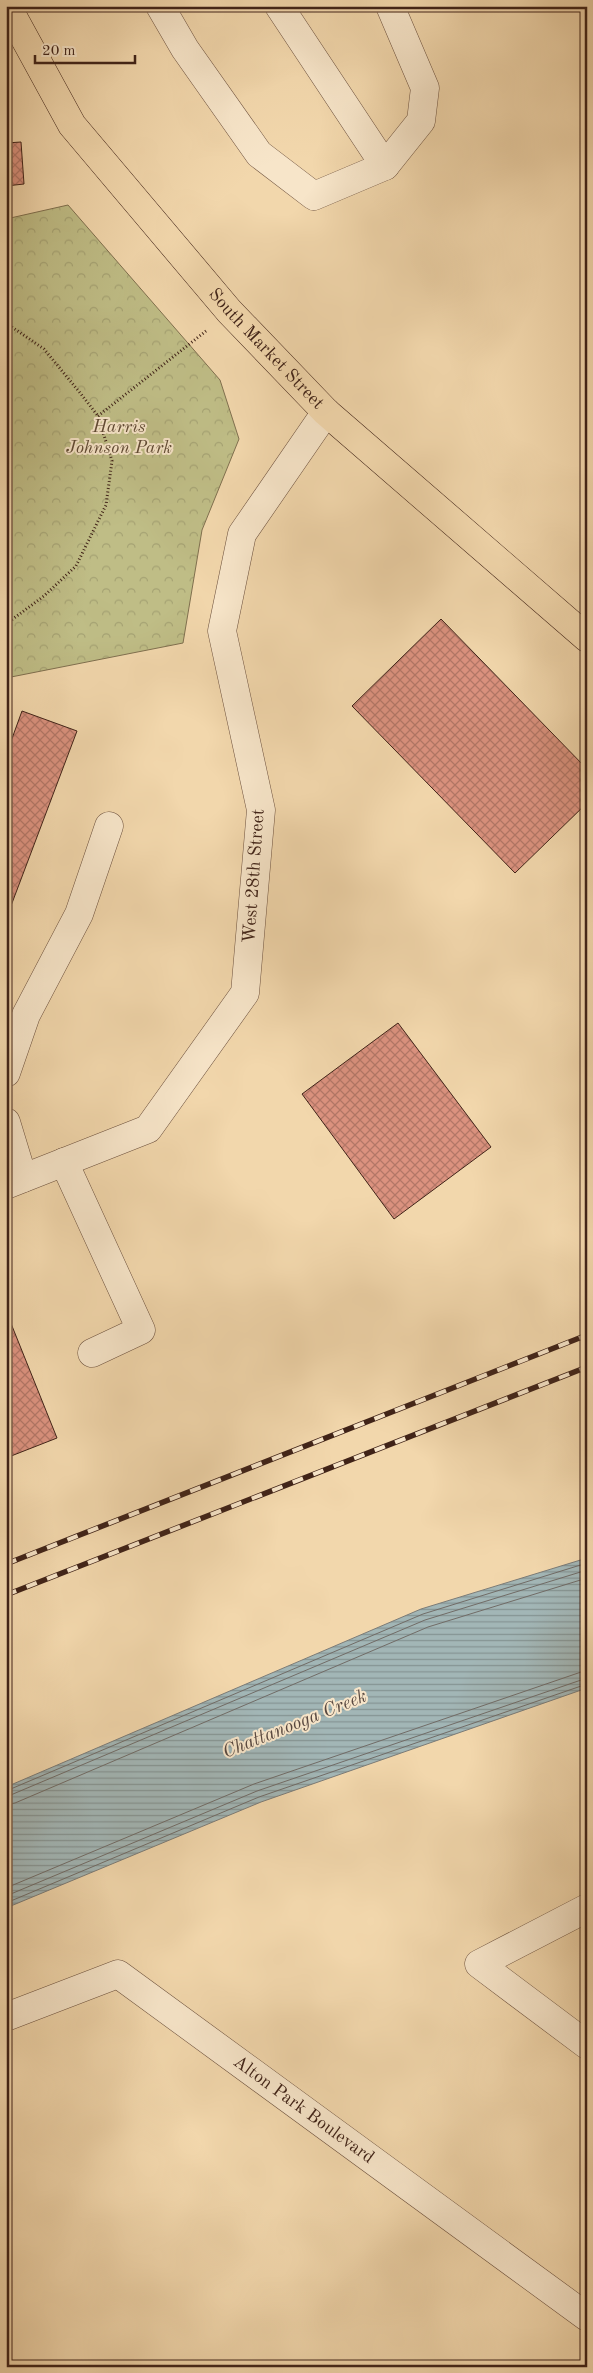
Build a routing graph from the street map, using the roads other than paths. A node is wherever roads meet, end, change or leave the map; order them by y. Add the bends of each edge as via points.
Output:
1 (7, 6) edge
2 (160, 6) edge
3 (279, 6) edge
4 (390, 6) edge
5 (386, 166) junction
6 (326, 412) junction
7 (587, 638) edge
8 (110, 826) dead end
9 (6, 1073) edge
10 (6, 1122) edge
11 (64, 1162) junction
12 (14, 1181) edge
13 (92, 1353) dead end
14 (587, 1908) edge
15 (6, 2017) edge
16 (587, 2045) edge
17 (587, 2317) edge

1 - 6 main road, South Market Street via 72,124 229,311
2 - 5 street via 185,49 259,154 314,196
3 - 5 street
4 - 5 street via 425,88 421,121
6 - 7 main road, South Market Street
6 - 11 street, West 28th Street via 242,534 222,631 261,810 245,993 148,1129
8 - 9 street via 79,914 26,1015
10 - 12 street
11 - 12 street, West 28th Street
11 - 13 street via 141,1330
14 - 16 street via 478,1964
15 - 17 street, Alton Park Boulevard via 118,1974

